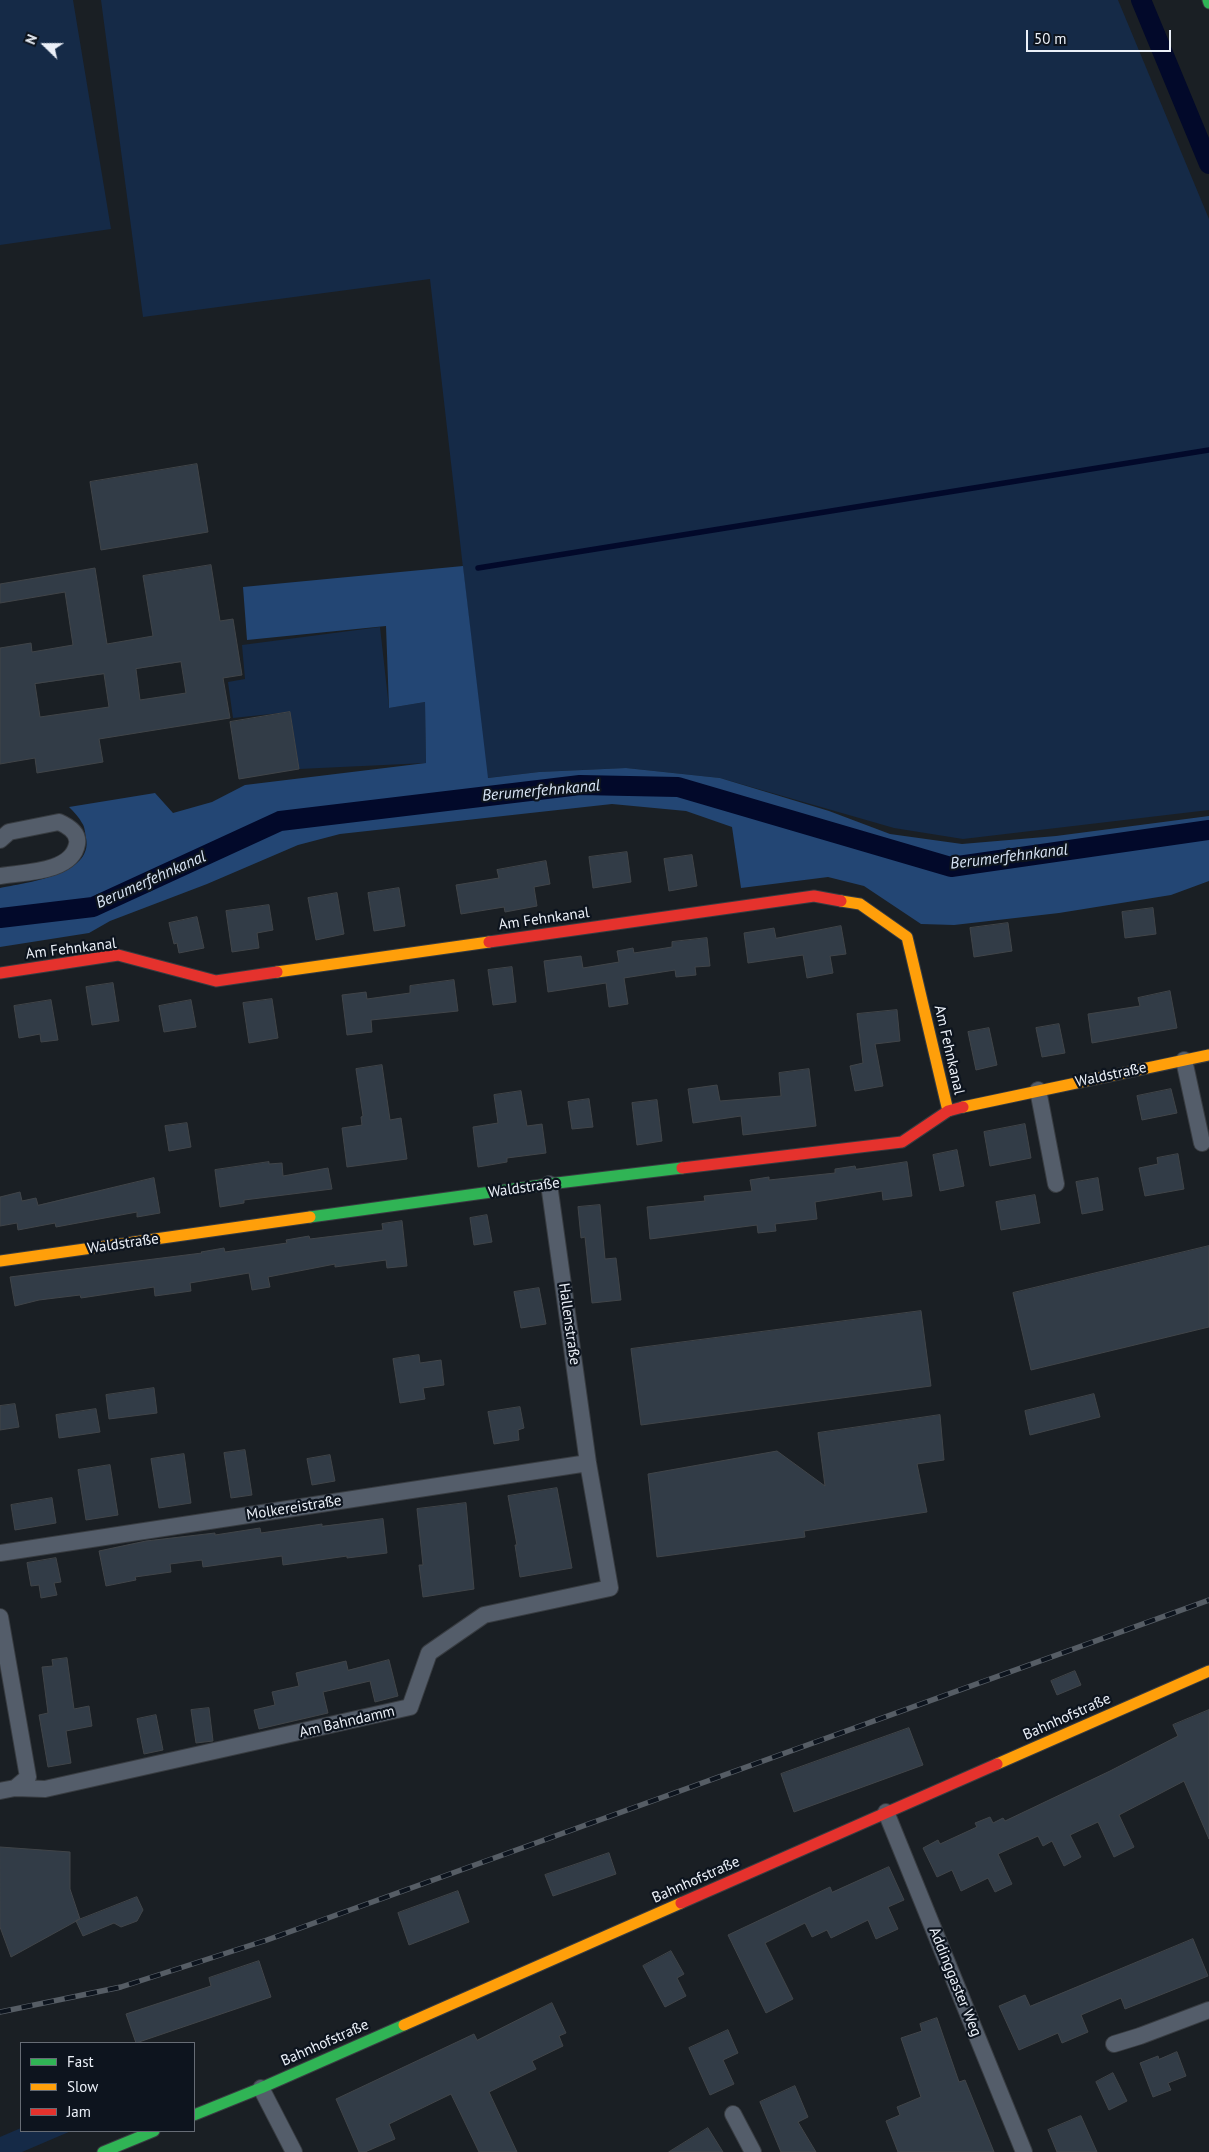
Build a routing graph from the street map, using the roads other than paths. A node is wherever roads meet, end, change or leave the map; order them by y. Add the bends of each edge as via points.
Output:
1 (0, 840) edge
2 (0, 873) edge
3 (0, 973) edge
4 (1209, 1055) edge
5 (1184, 1060) junction
6 (1038, 1090) junction
7 (948, 1111) junction
8 (1202, 1143) dead end
9 (549, 1184) junction
10 (1056, 1184) dead end
11 (0, 1261) edge
12 (588, 1464) junction
13 (0, 1553) edge
14 (0, 1617) edge
15 (1209, 1671) edge
16 (7, 1695) edge
17 (7, 1790) edge
18 (886, 1812) junction
19 (1209, 2010) edge
20 (1114, 2044) dead end
21 (260, 2088) junction
22 (733, 2114) dead end
23 (195, 2115) edge
24 (152, 2132) edge
25 (103, 2152) edge
26 (294, 2152) edge
27 (753, 2152) edge
28 (1024, 2152) edge

1 - 2 street via 9,832 59,822 74,832 78,841 68,862 55,867
3 - 7 street, Am Fehnkanal via 118,955 216,981 814,896 860,904 907,937
4 - 5 street, Waldstraße
5 - 6 street, Waldstraße
5 - 8 street
6 - 7 street, Waldstraße
6 - 10 street
7 - 9 street, Waldstraße via 902,1142
9 - 11 street, Waldstraße
9 - 12 street, Hallenstraße
12 - 13 street, Molkereistraße
12 - 17 street, Am Bahndamm via 610,1588 484,1615 429,1653 410,1707 45,1789
14 - 16 street
15 - 18 street, Bahnhofstraße
16 - 17 street via 28,1777
18 - 21 street, Bahnhofstraße
18 - 28 street, Addinggaster Weg
19 - 20 street
21 - 23 street, Bahnhofstraße
21 - 26 street
22 - 27 street
24 - 25 street

